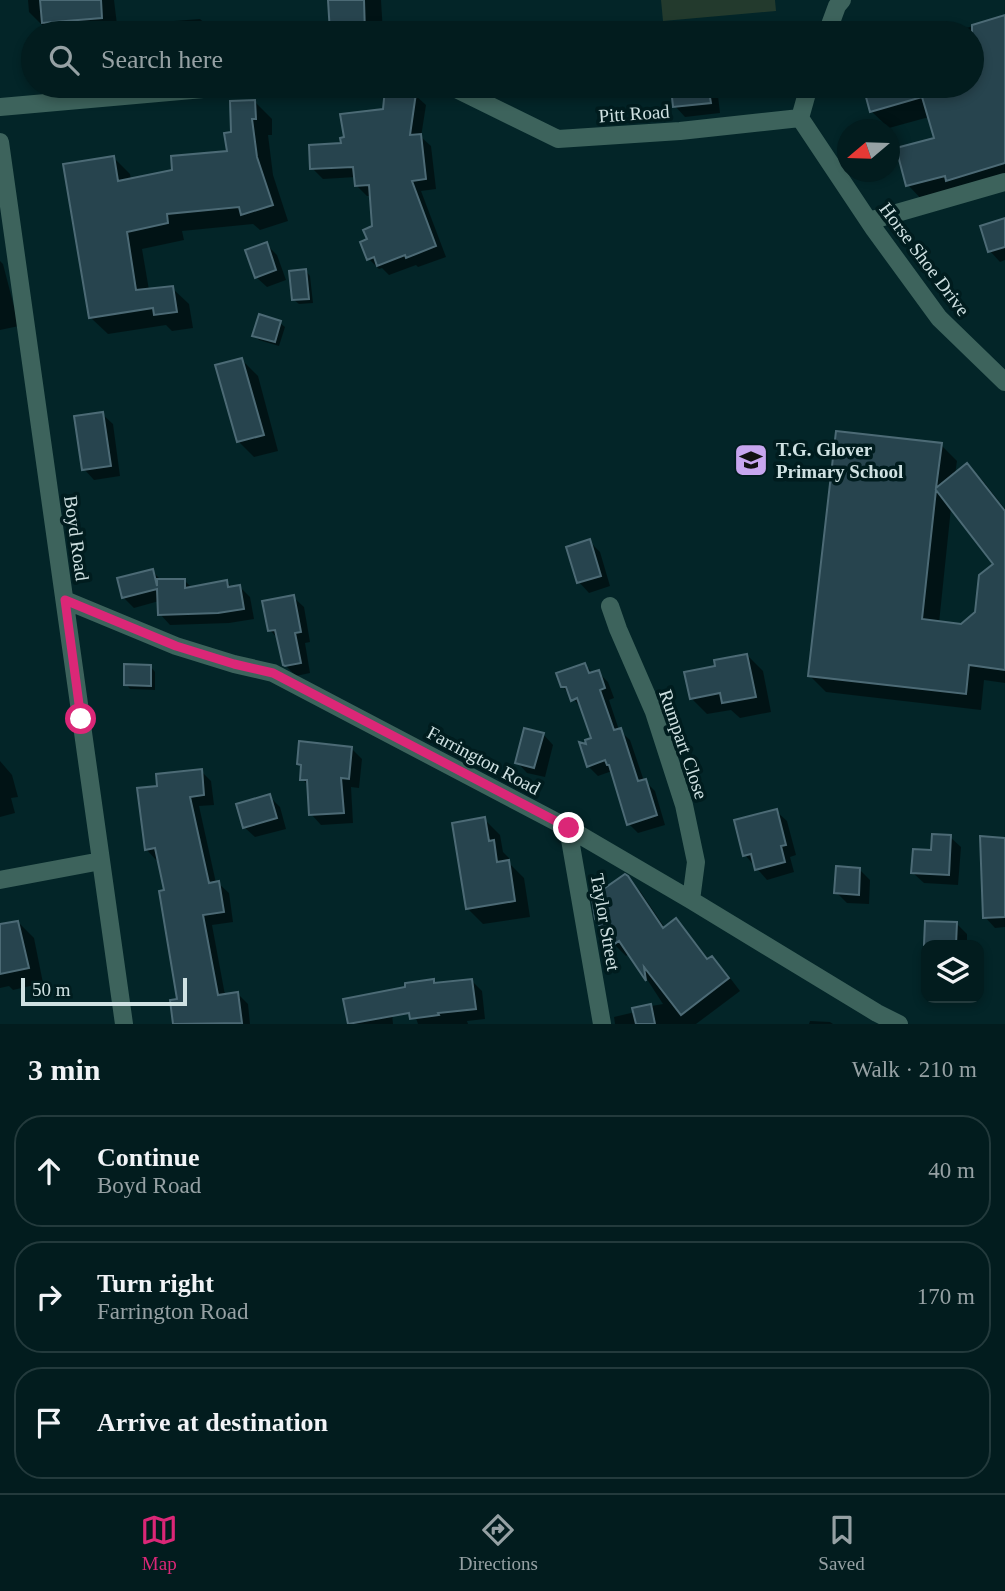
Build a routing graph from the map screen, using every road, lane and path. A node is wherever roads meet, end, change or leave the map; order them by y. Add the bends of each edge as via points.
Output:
1 (842, 0) edge
2 (831, 21) edge
3 (102, 98) edge
4 (474, 98) edge
5 (806, 98) edge
6 (0, 107) edge
7 (800, 118) junction
8 (0, 142) edge
9 (1005, 182) edge
10 (869, 220) junction
11 (1005, 382) edge
12 (65, 600) junction
13 (610, 606) dead end
14 (569, 828) junction
15 (101, 861) junction
16 (0, 880) edge
17 (691, 900) junction
18 (124, 1024) edge
19 (602, 1024) edge
20 (899, 1024) edge

1 - 2 street
3 - 6 street
4 - 7 street, Pitt Road via 558,139
5 - 7 street
7 - 10 street, Horse Shoe Drive
8 - 12 street, Boyd Road
9 - 10 street
10 - 11 street, Horse Shoe Drive via 939,318
12 - 14 street, Farrington Road via 176,646 273,673
12 - 15 street, Boyd Road
13 - 17 street, Rumpart Close via 654,712 684,805 696,862
14 - 17 street, Farrington Road
14 - 19 street, Taylor Street
15 - 16 street
15 - 18 street, Boyd Road
17 - 20 street, Farrington Road

